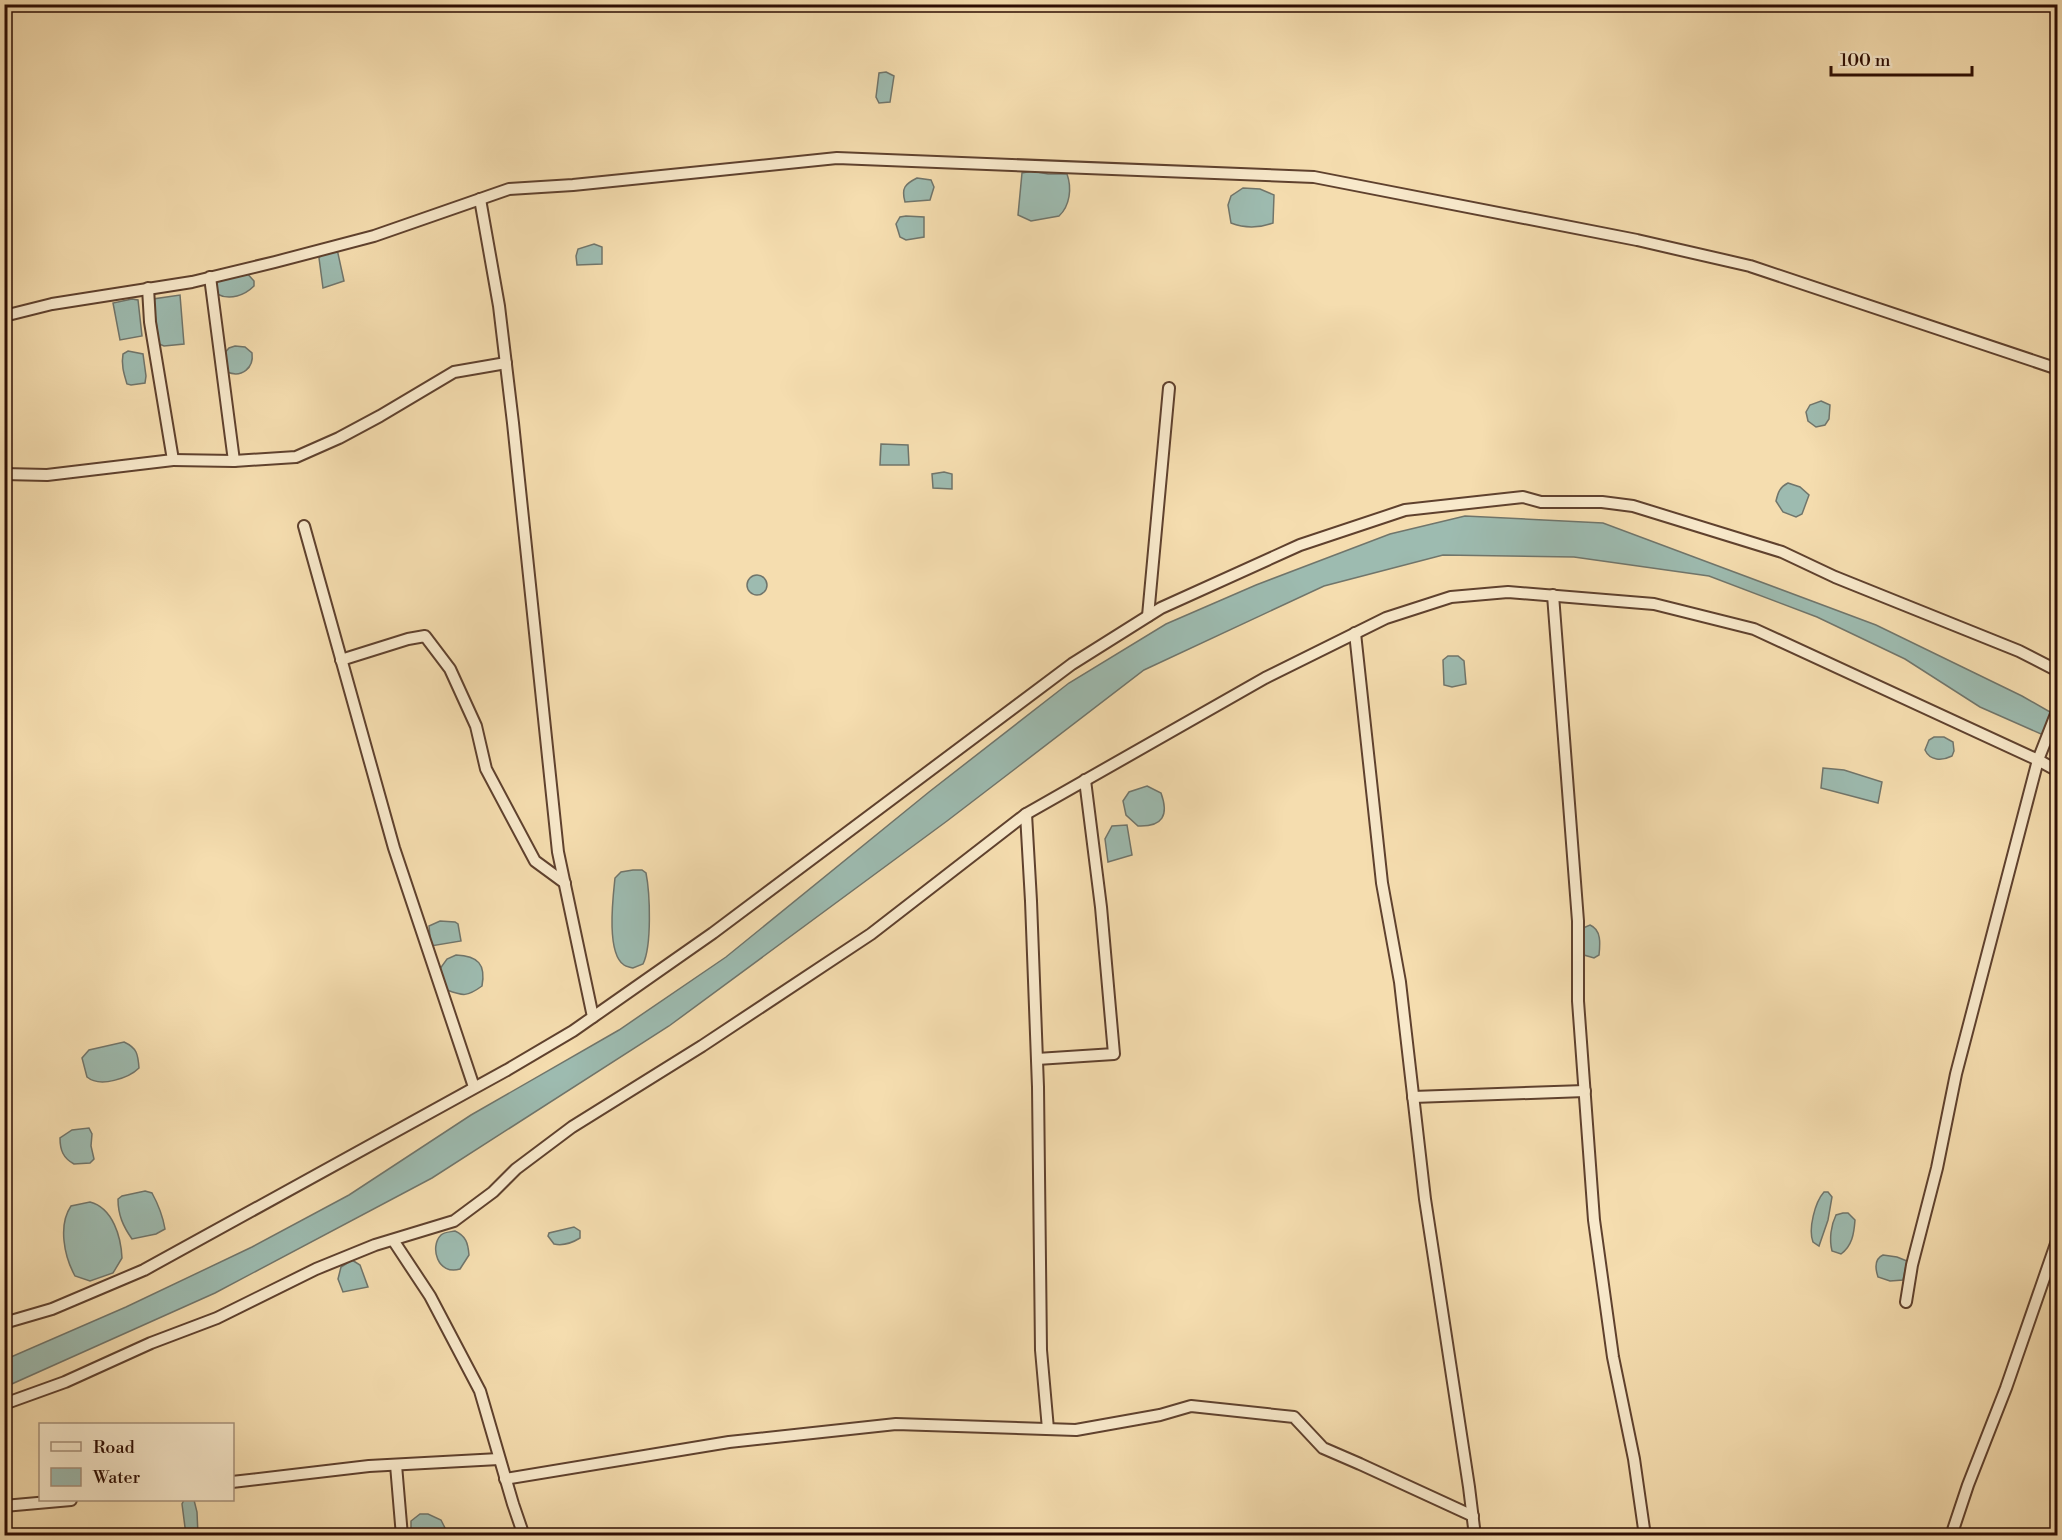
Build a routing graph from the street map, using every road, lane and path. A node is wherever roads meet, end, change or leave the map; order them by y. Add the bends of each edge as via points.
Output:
1 (480, 199) junction
2 (210, 277) junction
3 (148, 288) junction
4 (4, 314) edge
5 (506, 363) junction
6 (2058, 369) edge
7 (1169, 388) dead end
8 (174, 460) junction
9 (234, 460) junction
10 (4, 474) edge
11 (304, 526) dead end
12 (1553, 595) junction
13 (1148, 616) junction
14 (1355, 633) junction
15 (341, 660) junction
16 (2058, 671) edge
17 (2058, 709) edge
18 (2038, 760) junction
19 (2058, 771) edge
20 (1085, 780) junction
21 (1026, 814) junction
22 (565, 883) junction
23 (593, 1017) junction
24 (1037, 1059) junction
25 (474, 1087) junction
26 (1585, 1091) junction
27 (1413, 1097) junction
28 (2058, 1238) edge
29 (393, 1240) junction
30 (1906, 1302) dead end
31 (4, 1323) edge
32 (4, 1404) edge
33 (1048, 1429) junction
34 (499, 1459) junction
35 (396, 1465) junction
36 (505, 1479) junction
37 (234, 1482) edge
38 (60, 1501) edge
39 (4, 1506) edge
40 (1473, 1516) junction
41 (402, 1536) edge
42 (524, 1536) edge
43 (1475, 1536) edge
44 (1645, 1536) edge
45 (1951, 1536) edge

1 - 2 street via 374,236
1 - 5 street
1 - 6 street via 509,189 837,158 1314,177 1637,240 1750,267
2 - 3 street
2 - 9 street
3 - 4 street
3 - 8 street via 150,322
5 - 9 street via 454,372 369,422 296,457
5 - 22 street via 558,852
7 - 13 street
8 - 9 street
8 - 10 street via 47,475
11 - 15 street
12 - 14 street via 1508,592 1450,597 1386,618
12 - 18 street via 1654,604 1754,629
12 - 26 street via 1578,921 1578,1001
13 - 16 street via 1300,545 1405,510 1523,497 1541,502 1633,506 1772,549 2019,651
13 - 23 street via 1072,664 713,933
14 - 20 street via 1265,678
14 - 27 street via 1382,883 1400,982
15 - 22 street via 425,636 450,669 476,726 486,769 535,861
15 - 25 street via 394,848
17 - 18 street
18 - 19 street
18 - 30 street via 1956,1074
20 - 21 street
20 - 24 street via 1114,1054
21 - 24 street
21 - 29 street via 871,934 572,1127 454,1221
22 - 23 street
23 - 25 street
24 - 33 street via 1041,1350
25 - 31 street via 144,1270 52,1309
26 - 27 street
26 - 44 street via 1594,1220 1613,1357
27 - 40 street
28 - 45 street
29 - 32 street via 316,1269 217,1318
29 - 34 street via 430,1296 480,1391
33 - 36 street via 896,1424 729,1442
33 - 40 street via 1076,1430 1191,1406 1294,1417 1323,1449
34 - 35 street
34 - 36 street
35 - 37 street
35 - 41 street
36 - 42 street
38 - 39 street
40 - 43 street

